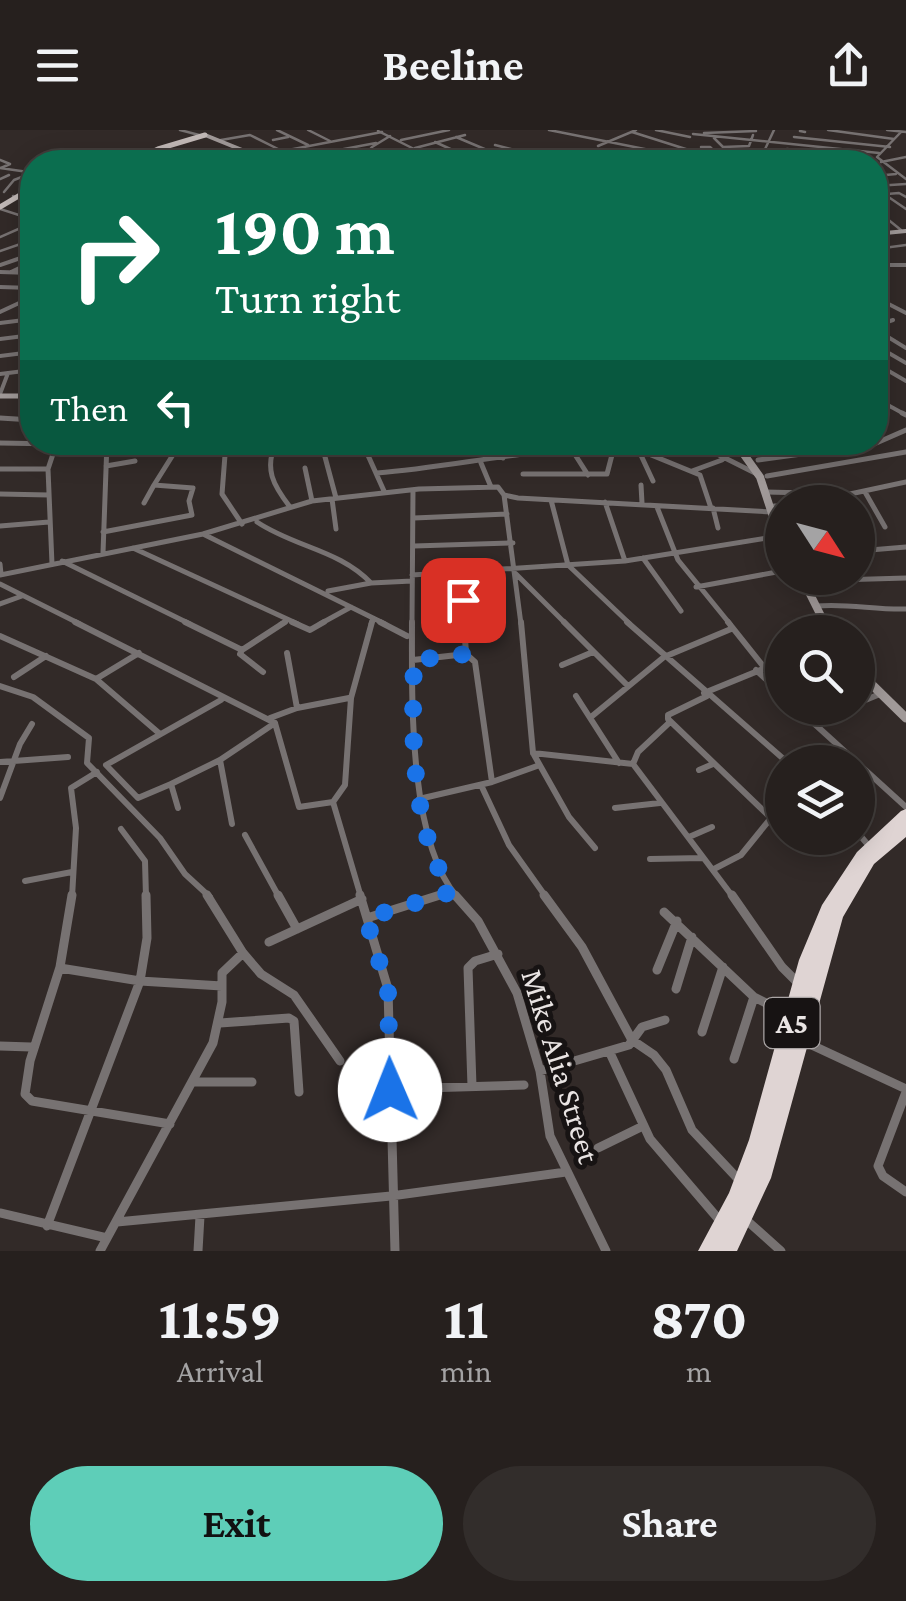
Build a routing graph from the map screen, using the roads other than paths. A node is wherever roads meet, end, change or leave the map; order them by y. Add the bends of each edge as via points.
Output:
1 (182, 130) edge
2 (254, 130) edge
3 (276, 130) edge
4 (308, 130) edge
5 (449, 130) edge
6 (550, 130) edge
7 (657, 130) edge
8 (774, 130) edge
9 (822, 130) edge
10 (828, 130) edge
11 (887, 130) edge
12 (380, 131) edge
13 (635, 131) edge
14 (756, 131) edge
15 (802, 131) edge
16 (343, 132) edge
17 (668, 132) edge
18 (250, 135) junction
19 (901, 135) edge
20 (211, 136) edge
21 (392, 136) junction
22 (464, 136) dead end
23 (650, 136) junction
24 (290, 137) junction
25 (456, 137) junction
26 (690, 137) dead end
27 (732, 137) junction
28 (352, 138) junction
29 (662, 138) junction
30 (678, 138) dead end
31 (714, 138) junction
32 (752, 138) junction
33 (510, 139) dead end
34 (273, 140) dead end
35 (400, 140) junction
36 (772, 140) junction
37 (816, 140) junction
38 (706, 141) dead end
39 (331, 142) junction
40 (434, 142) junction
41 (608, 142) junction
42 (832, 142) junction
43 (792, 143) junction
44 (376, 144) junction
45 (675, 145) junction
46 (309, 146) junction
47 (495, 146) junction
48 (598, 146) dead end
49 (631, 146) junction
50 (822, 146) junction
51 (701, 147) junction
52 (829, 147) junction
53 (890, 147) junction
54 (415, 148) junction
55 (738, 148) junction
56 (161, 149) joint
57 (786, 149) joint
58 (157, 150) edge
59 (167, 150) edge
60 (242, 150) edge
61 (243, 150) edge
62 (282, 150) edge
63 (289, 150) edge
64 (341, 150) edge
65 (370, 150) edge
66 (418, 150) edge
67 (454, 150) edge
68 (486, 150) joint
69 (512, 150) edge
70 (647, 150) edge
71 (655, 150) edge
72 (689, 150) edge
73 (694, 150) edge
74 (709, 150) edge
75 (766, 150) edge
76 (796, 150) dead end
77 (820, 150) edge
78 (854, 150) edge
79 (884, 150) edge
80 (0, 160) edge
81 (888, 169) edge
82 (20, 170) edge
83 (897, 174) junction
84 (888, 175) edge
85 (9, 176) dead end
86 (0, 179) edge
87 (906, 182) edge
88 (2, 192) edge
89 (20, 192) edge
90 (15, 194) junction
91 (20, 197) edge
92 (0, 206) edge
93 (20, 268) edge
94 (0, 272) edge
95 (10, 273) junction
96 (20, 273) edge
97 (19, 310) dead end
98 (18, 320) joint
99 (893, 320) dead end
100 (0, 322) edge
101 (888, 322) edge
102 (906, 350) edge
103 (888, 352) edge
104 (898, 358) junction
105 (906, 363) edge
106 (20, 372) edge
107 (8, 373) junction
108 (0, 374) edge
109 (0, 395) edge
110 (890, 407) edge
111 (906, 415) edge
112 (906, 452) edge
113 (53, 455) edge
114 (106, 455) edge
115 (173, 455) edge
116 (225, 455) edge
117 (270, 455) edge
118 (324, 455) edge
119 (369, 455) edge
120 (497, 455) edge
121 (525, 455) edge
122 (575, 455) edge
123 (612, 455) edge
124 (641, 455) edge
125 (651, 455) edge
126 (716, 455) edge
127 (749, 455) edge
128 (752, 455) edge
129 (794, 455) edge
130 (506, 459) junction
131 (724, 460) junction
132 (758, 460) junction
133 (135, 461) dead end
134 (106, 462) junction
135 (480, 463) junction
136 (305, 468) dead end
137 (0, 469) edge
138 (48, 469) junction
139 (692, 471) junction
140 (376, 473) junction
141 (524, 474) dead end
142 (588, 475) junction
143 (764, 476) junction
144 (654, 481) dead end
145 (906, 482) edge
146 (154, 485) junction
147 (641, 485) dead end
148 (766, 485) edge
149 (492, 488) junction
150 (413, 490) junction
151 (875, 490) edge
152 (384, 492) junction
153 (0, 494) edge
154 (49, 495) junction
155 (504, 495) junction
156 (334, 498) junction
157 (551, 500) junction
158 (312, 501) junction
159 (605, 502) junction
160 (144, 503) dead end
161 (642, 503) junction
162 (290, 507) junction
163 (656, 507) junction
164 (712, 508) junction
165 (765, 508) edge
166 (875, 510) edge
167 (508, 514) junction
168 (414, 518) junction
169 (256, 521) junction
170 (49, 522) junction
171 (242, 524) junction
172 (0, 526) edge
173 (885, 527) dead end
174 (718, 528) dead end
175 (336, 529) dead end
176 (103, 532) junction
177 (203, 534) junction
178 (765, 540) edge
179 (512, 543) junction
180 (414, 546) junction
181 (132, 547) junction
182 (906, 548) edge
183 (875, 550) edge
184 (674, 551) junction
185 (103, 553) junction
186 (643, 558) junction
187 (625, 561) junction
188 (62, 562) junction
189 (0, 564) edge
190 (52, 564) junction
191 (568, 565) junction
192 (516, 571) junction
193 (462, 572) junction
194 (765, 574) edge
195 (1, 575) edge
196 (412, 578) junction
197 (875, 578) edge
198 (906, 578) edge
199 (371, 583) junction
200 (0, 584) edge
201 (696, 587) junction
202 (328, 592) junction
203 (24, 595) junction
204 (809, 595) edge
205 (0, 604) edge
206 (351, 606) junction
207 (815, 606) junction
208 (906, 608) edge
209 (681, 611) dead end
210 (819, 615) edge
211 (373, 618) junction
212 (286, 621) junction
213 (731, 629) junction
214 (407, 636) dead end
215 (4, 638) edge
216 (0, 645) edge
217 (242, 650) junction
218 (140, 652) junction
219 (592, 652) junction
220 (287, 653) dead end
221 (466, 654) junction
222 (47, 655) junction
223 (664, 658) junction
224 (414, 660) junction
225 (562, 665) dead end
226 (765, 666) edge
227 (760, 668) junction
228 (262, 672) dead end
229 (765, 674) edge
230 (14, 678) dead end
231 (96, 678) junction
232 (628, 685) junction
233 (875, 686) edge
234 (875, 687) edge
235 (1, 688) edge
236 (706, 694) junction
237 (882, 694) junction
238 (576, 696) dead end
239 (875, 697) edge
240 (350, 698) junction
241 (222, 700) junction
242 (297, 708) junction
243 (906, 716) edge
244 (591, 717) junction
245 (272, 721) junction
246 (670, 722) junction
247 (32, 724) dead end
248 (815, 725) edge
249 (160, 734) junction
250 (768, 745) edge
251 (534, 753) junction
252 (68, 757) dead end
253 (220, 760) junction
254 (0, 762) edge
255 (13, 763) junction
256 (619, 763) junction
257 (633, 764) junction
258 (712, 764) junction
259 (537, 766) junction
260 (699, 770) dead end
261 (97, 772) junction
262 (492, 782) junction
263 (171, 784) junction
264 (481, 784) junction
265 (0, 798) edge
266 (419, 800) junction
267 (333, 802) junction
268 (661, 803) junction
269 (906, 807) edge
270 (178, 808) dead end
271 (614, 808) dead end
272 (765, 813) edge
273 (906, 816) edge
274 (232, 824) dead end
275 (712, 826) dead end
276 (765, 827) edge
277 (121, 829) dead end
278 (875, 833) edge
279 (245, 835) dead end
280 (903, 836) edge
281 (689, 837) junction
282 (596, 848) dead end
283 (856, 855) edge
284 (704, 858) junction
285 (650, 859) dead end
286 (714, 869) junction
287 (72, 872) junction
288 (25, 881) dead end
289 (451, 892) junction
290 (362, 899) junction
291 (664, 912) dead end
292 (366, 918) junction
293 (677, 921) junction
294 (298, 929) junction
295 (692, 936) junction
296 (268, 942) dead end
297 (243, 953) junction
298 (498, 954) junction
299 (723, 967) junction
300 (60, 968) junction
301 (657, 970) dead end
302 (140, 981) junction
303 (222, 986) junction
304 (801, 986) junction
305 (676, 989) dead end
306 (754, 997) junction
307 (794, 1016) junction
308 (665, 1020) dead end
309 (220, 1023) junction
310 (702, 1032) dead end
311 (632, 1040) junction
312 (800, 1040) junction
313 (0, 1046) edge
314 (31, 1047) junction
315 (610, 1053) junction
316 (734, 1059) dead end
317 (340, 1061) dead end
318 (540, 1072) junction
319 (195, 1082) junction
320 (252, 1082) dead end
321 (524, 1085) dead end
322 (472, 1086) junction
323 (390, 1090) junction
324 (906, 1090) edge
325 (299, 1092) dead end
326 (92, 1110) junction
327 (170, 1124) junction
328 (644, 1126) junction
329 (598, 1148) dead end
330 (566, 1172) junction
331 (744, 1186) junction
332 (906, 1192) edge
333 (391, 1196) junction
334 (0, 1214) edge
335 (200, 1216) junction
336 (743, 1217) junction
337 (117, 1222) junction
338 (47, 1226) junction
339 (724, 1226) junction
340 (107, 1238) junction
341 (100, 1251) edge
342 (198, 1251) edge
343 (395, 1251) edge
344 (606, 1251) edge
345 (708, 1251) edge
346 (727, 1251) edge
347 (781, 1251) edge

1 - 20 street
2 - 18 street
3 - 24 street
4 - 39 street
5 - 35 street
6 - 41 street
7 - 17 street
8 - 36 street
9 - 37 street
10 - 19 street
11 - 19 street
12 - 21 street
12 - 28 street
13 - 23 street
13 - 41 street
14 - 31 street via 692,134
14 - 32 street
15 - 37 street via 793,136
16 - 28 street
17 - 26 street
17 - 29 street
18 - 20 street
18 - 62 street
19 - 53 street
20 - 56 main road
20 - 58 main road
20 - 60 main road
20 - 61 main road
21 - 35 street
21 - 44 street
22 - 25 street
23 - 29 street
23 - 49 street
24 - 34 street
24 - 46 street
25 - 40 street
25 - 68 street
27 - 31 street
27 - 32 street
27 - 55 street
28 - 39 street
29 - 30 street
29 - 45 street
31 - 55 street
32 - 36 street
32 - 55 street
33 - 47 street
35 - 54 street
36 - 43 street
36 - 75 street
37 - 42 street
38 - 51 street
39 - 46 street
40 - 54 street
40 - 67 street
41 - 48 street
41 - 49 street
42 - 52 street
42 - 53 street
43 - 50 street
43 - 57 street
44 - 64 street
44 - 65 street
45 - 71 street
45 - 72 street
46 - 63 street
47 - 68 street
47 - 69 street
49 - 70 street
50 - 52 street
50 - 77 street
51 - 73 street
51 - 74 street
52 - 78 street
53 - 79 street
54 - 66 street
56 - 59 street
57 - 76 street
80 - 82 street via 10,164 0,168
81 - 83 street
83 - 84 street
83 - 87 street
85 - 86 street
88 - 90 street
89 - 90 main road
90 - 91 street
90 - 92 main road
93 - 95 street
94 - 95 street
95 - 96 street
97 - 98 street
98 - 100 street
99 - 101 street
102 - 104 street
103 - 104 street
104 - 105 street
106 - 107 street
107 - 108 street
107 - 109 street
110 - 111 street
112 - 143 street
113 - 138 street
114 - 134 street
115 - 146 street
116 - 171 street via 221,486
117 - 162 street via 269,478
118 - 156 street
119 - 140 street
120 - 130 street
121 - 130 street
122 - 142 street
123 - 142 street via 609,472
124 - 144 street
125 - 139 street
126 - 131 street
127 - 143 main road
128 - 132 main road
129 - 132 street
130 - 135 street
131 - 139 street
131 - 143 street
132 - 143 main road
133 - 134 street
134 - 176 street
135 - 140 street
135 - 149 street
136 - 158 street
137 - 138 street
138 - 154 street
139 - 164 street via 702,478
140 - 152 street
141 - 142 street
143 - 148 main road
145 - 151 street
146 - 160 street
146 - 176 street via 193,488 192,516
147 - 161 street
149 - 150 street
149 - 155 street
150 - 152 street
150 - 168 street, Mike Alia Street
152 - 156 street
153 - 154 street
154 - 170 street
155 - 157 street
155 - 167 street
156 - 158 street
156 - 175 street
157 - 159 street
157 - 191 street
158 - 162 street
159 - 161 street
159 - 187 street
161 - 163 street
162 - 169 street
163 - 164 street
163 - 184 street
164 - 165 street
164 - 174 street
166 - 173 street
167 - 168 street
167 - 179 street
168 - 180 street, Mike Alia Street
169 - 171 street
169 - 199 street via 350,564
170 - 172 street
170 - 190 street
171 - 177 street
176 - 185 street
177 - 181 street
177 - 202 street
178 - 184 street
179 - 180 street
179 - 192 street
180 - 196 street, Mike Alia Street
181 - 185 street
181 - 212 street
182 - 183 street
184 - 186 street
184 - 201 street
185 - 188 street
186 - 187 street
186 - 209 street
187 - 191 street
188 - 190 street
188 - 217 street
189 - 195 street
190 - 195 street
191 - 192 street
191 - 223 street
192 - 193 street
192 - 219 street
192 - 251 street
193 - 196 street
193 - 221 street
194 - 201 street
196 - 199 street
196 - 224 street, Mike Alia Street
197 - 198 street
199 - 202 street
200 - 203 street
201 - 213 street
202 - 206 street
203 - 205 street
203 - 218 street
204 - 207 main road
206 - 211 street
206 - 212 street via 317,629
207 - 208 street
207 - 210 main road
211 - 214 street
211 - 240 street
212 - 217 street
213 - 223 street
213 - 227 street
215 - 216 street
215 - 222 street
217 - 228 street
218 - 231 street
218 - 241 street
219 - 225 street
219 - 232 street
220 - 242 street
221 - 224 street
221 - 262 street via 475,662
222 - 230 street
222 - 231 street
223 - 232 street
223 - 236 street
224 - 266 street, Mike Alia Street
226 - 227 street
227 - 229 street
227 - 236 street
231 - 249 street
232 - 244 street
233 - 243 main road
234 - 237 main road
235 - 261 street via 33,697 89,738 87,763
236 - 246 street via 668,715
236 - 250 street
237 - 239 street
237 - 243 main road
238 - 244 street
240 - 242 street
240 - 267 street via 346,787
241 - 245 street
241 - 249 street
242 - 245 street
244 - 256 street
245 - 253 street
245 - 267 street via 299,807
246 - 257 street
246 - 258 street
247 - 255 street
248 - 269 street
249 - 263 street via 108,764 138,798
251 - 256 street
251 - 259 street
252 - 255 street
253 - 263 street
253 - 274 street
254 - 255 street
255 - 265 street
256 - 257 street
257 - 268 street
258 - 260 street
258 - 272 street
259 - 262 street
259 - 282 street
261 - 287 street via 74,785
261 - 297 street via 209,896
262 - 264 street
263 - 270 street
264 - 266 street
264 - 311 street via 509,845 582,947
266 - 289 street, Mike Alia Street
267 - 290 street
268 - 271 street
268 - 281 street
273 - 278 highway, A5
275 - 281 street
276 - 286 street via 752,846
277 - 302 street via 144,861 147,881
279 - 294 street
280 - 312 highway, A5 via 869,860 836,915
281 - 284 street
283 - 304 highway, A5 via 825,910
284 - 285 street
284 - 286 street
286 - 304 street
287 - 288 street
287 - 300 street
289 - 292 street
289 - 298 street, Mike Alia Street
290 - 292 street
290 - 294 street
291 - 293 street
292 - 323 street via 388,990
293 - 295 street
293 - 301 street
294 - 296 street
295 - 299 street
295 - 305 street
297 - 303 street via 222,974
297 - 317 street via 294,995
298 - 318 street, Mike Alia Street
298 - 322 street via 468,968
299 - 306 street
299 - 310 street
300 - 302 street
300 - 314 street
302 - 303 street
302 - 326 street
303 - 309 street
304 - 307 highway, A5
306 - 307 street
306 - 316 street
307 - 331 highway, A5
308 - 311 street via 642,1027
309 - 319 street
309 - 325 street via 294,1021
311 - 315 street
311 - 331 street via 666,1070 692,1130
312 - 324 street
312 - 336 highway, A5 via 768,1160
313 - 314 street
314 - 326 street via 26,1097
315 - 318 street
315 - 328 street
318 - 330 street, Mike Alia Street via 550,1136
319 - 320 street
319 - 327 street
321 - 322 street
322 - 323 street
323 - 333 street
324 - 332 street via 878,1166
326 - 327 street
326 - 338 street
327 - 337 street
328 - 329 street
328 - 339 street
330 - 333 street
330 - 344 street, Mike Alia Street
331 - 339 highway, A5
333 - 335 street
333 - 343 street
334 - 338 street
335 - 337 street
335 - 342 street
336 - 346 highway, A5
336 - 347 street
337 - 340 street
338 - 340 street
339 - 345 highway, A5
340 - 341 street

